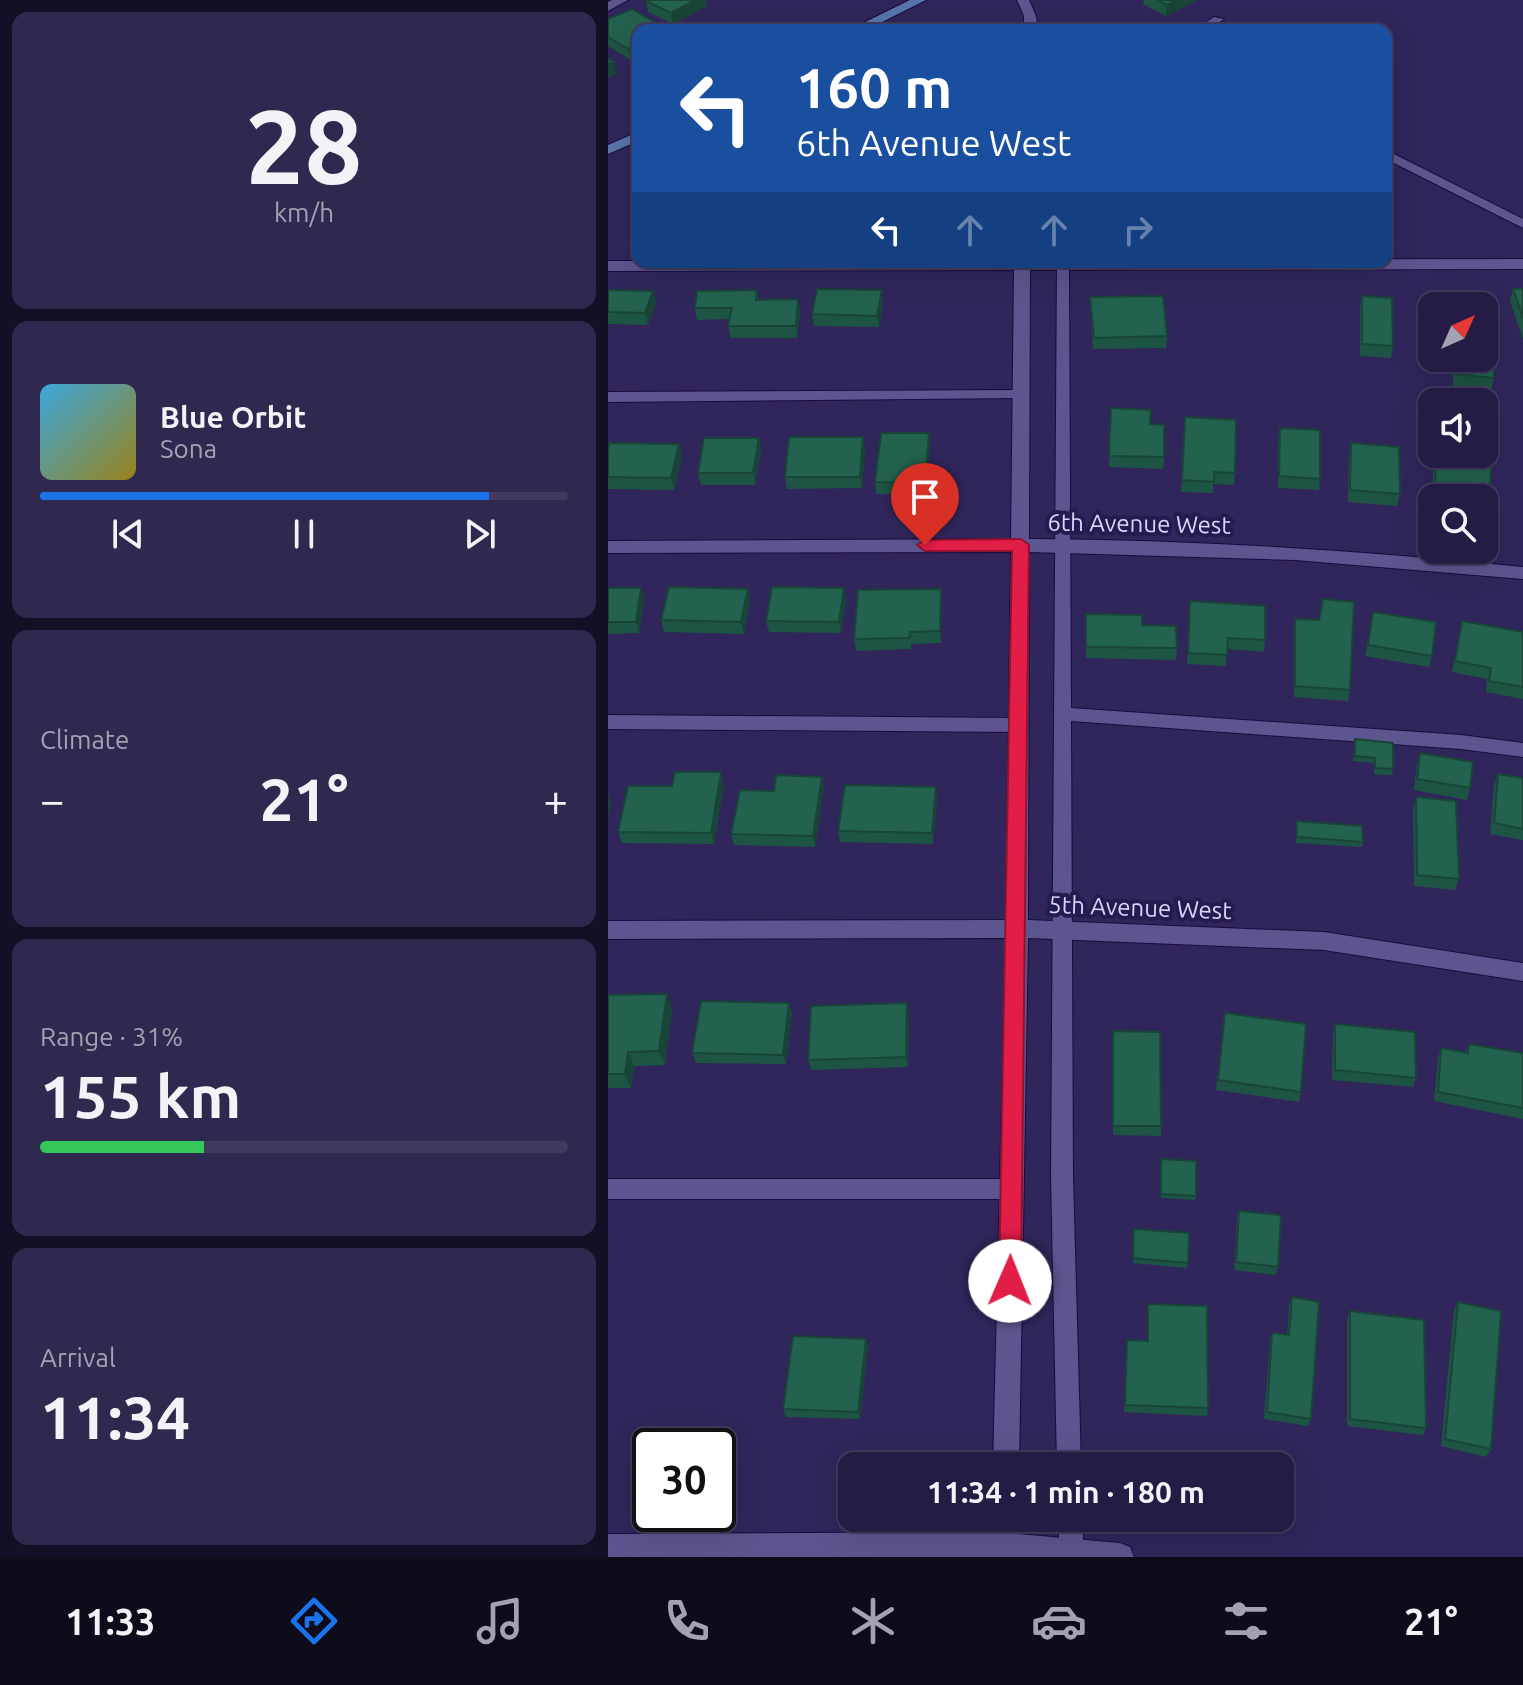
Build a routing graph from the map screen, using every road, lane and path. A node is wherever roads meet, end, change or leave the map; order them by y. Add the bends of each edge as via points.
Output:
1 (622, 0) edge
2 (920, 0) edge
3 (1023, 0) edge
4 (608, 7) edge
5 (1218, 19) dead end
6 (869, 24) edge
7 (1031, 24) edge
8 (1210, 24) edge
9 (632, 139) edge
10 (608, 150) edge
11 (1392, 157) edge
12 (1523, 224) edge
13 (1392, 264) edge
14 (1523, 264) edge
15 (608, 266) edge
16 (632, 266) edge
17 (1022, 268) edge
18 (1062, 268) edge
19 (1021, 395) junction
20 (608, 397) edge
21 (1021, 545) junction
22 (1063, 546) junction
23 (608, 547) edge
24 (1523, 573) edge
25 (1061, 714) junction
26 (608, 722) edge
27 (1019, 725) junction
28 (1523, 750) edge
29 (1017, 929) junction
30 (608, 930) edge
31 (1063, 931) junction
32 (1523, 972) edge
33 (608, 1189) edge
34 (1012, 1189) junction
35 (1006, 1452) edge
36 (1069, 1452) edge
37 (1005, 1532) edge
38 (1071, 1532) edge
39 (608, 1548) edge
40 (1004, 1552) edge
41 (1071, 1555) edge
42 (1120, 1557) edge

1 - 4 street
2 - 6 main road
3 - 7 street
5 - 8 lane
9 - 10 main road
11 - 12 lane
13 - 14 street
15 - 16 street
17 - 19 street
18 - 22 lane
19 - 20 lane
19 - 21 street
21 - 22 street, 6th Avenue West
21 - 23 street, 6th Avenue West
21 - 27 street
22 - 24 street, 6th Avenue West via 1303,552
22 - 25 lane
25 - 28 lane
25 - 31 lane
26 - 27 lane
27 - 29 street
29 - 30 street, 5th Avenue West
29 - 31 street, 5th Avenue West
29 - 34 street
31 - 32 street, 5th Avenue West via 1324,941
31 - 36 lane
33 - 34 lane
34 - 35 street
37 - 40 street
38 - 41 lane
39 - 40 street
40 - 41 street
41 - 42 street

